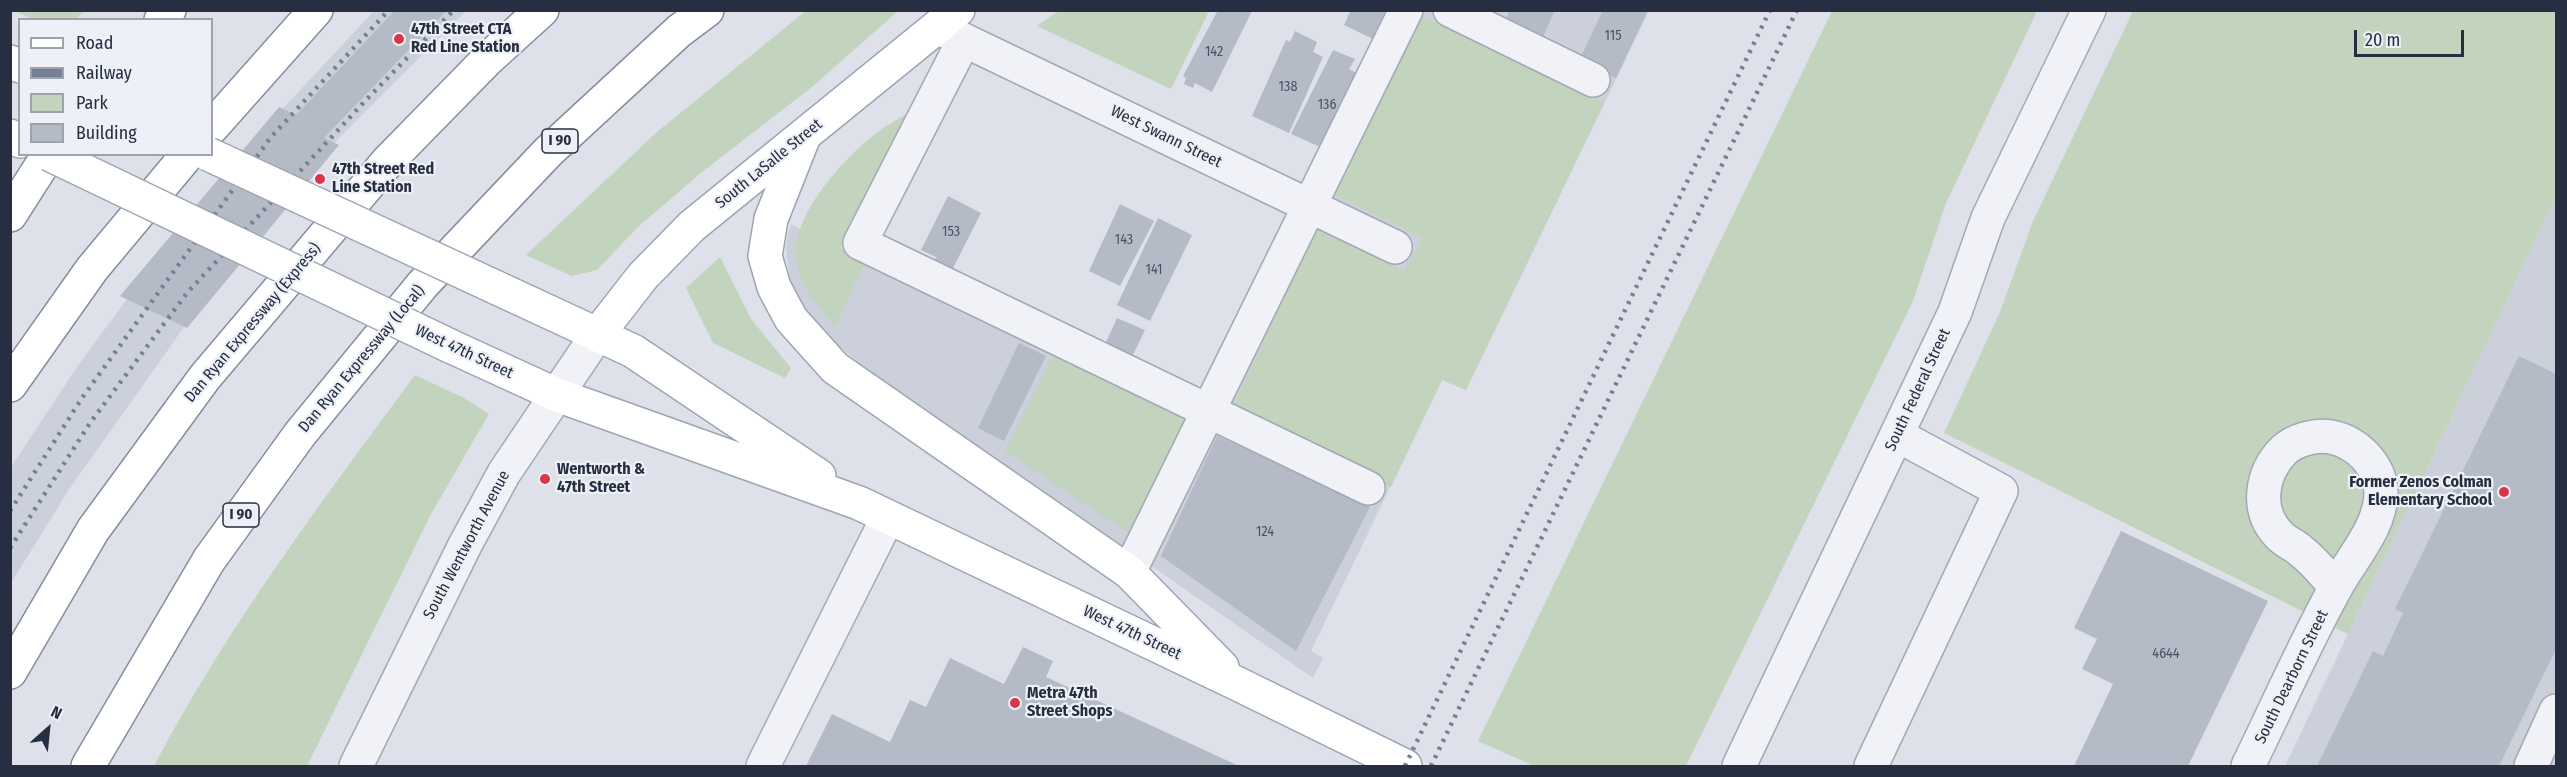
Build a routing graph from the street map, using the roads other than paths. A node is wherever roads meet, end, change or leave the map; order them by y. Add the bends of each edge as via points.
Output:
1 (316, 10) edge
2 (542, 10) edge
3 (707, 10) edge
4 (1406, 10) edge
5 (1450, 10) edge
6 (2089, 10) edge
7 (953, 26) edge
8 (1593, 80) dead end
9 (213, 126) edge
10 (804, 136) junction
11 (48, 156) edge
12 (53, 156) edge
13 (186, 156) edge
14 (212, 156) edge
15 (1309, 206) junction
16 (10, 215) edge
17 (1395, 247) dead end
18 (597, 336) junction
19 (10, 385) edge
20 (556, 395) junction
21 (1209, 410) junction
22 (1897, 435) junction
23 (1368, 488) dead end
24 (859, 504) junction
25 (888, 517) junction
26 (1129, 572) junction
27 (2336, 587) dead end
28 (10, 672) edge
29 (1238, 684) junction
30 (2556, 711) edge
31 (88, 766) edge
32 (356, 766) edge
33 (763, 766) edge
34 (1405, 766) edge
35 (1739, 766) edge
36 (1871, 766) edge
37 (2248, 766) edge
38 (2530, 766) edge

1 - 9 main road
2 - 28 main road, Dan Ryan Expressway (Express) via 389,160 205,377 93,530
3 - 31 main road, Dan Ryan Expressway (Local) / I 90 via 548,152 423,284 307,425 209,560
4 - 15 street
5 - 8 street
6 - 22 street, South Federal Street via 1988,219 1955,312
7 - 10 main road, South LaSalle Street
7 - 15 street, West Swann Street
7 - 21 street via 860,243
10 - 18 main road, South LaSalle Street via 692,226 643,276
10 - 26 main road via 771,219 765,256 774,287 791,319 835,368
11 - 16 main road
12 - 20 main road, West 47th Street, bridge
13 - 19 main road via 92,269
14 - 18 main road, West 47th Street, bridge
15 - 17 street, West Swann Street
15 - 21 street
18 - 20 street, South Wentworth Avenue
18 - 24 main road, West 47th Street via 633,351
20 - 24 main road, West 47th Street
20 - 32 street, South Wentworth Avenue via 504,474 465,545
21 - 23 street
21 - 26 street
22 - 35 street, South Federal Street
22 - 36 street via 2001,492
24 - 25 main road, West 47th Street
25 - 29 main road, West 47th Street
25 - 33 street
26 - 29 main road
27 - 37 street, South Dearborn Street
29 - 34 main road, West 47th Street
30 - 38 street

